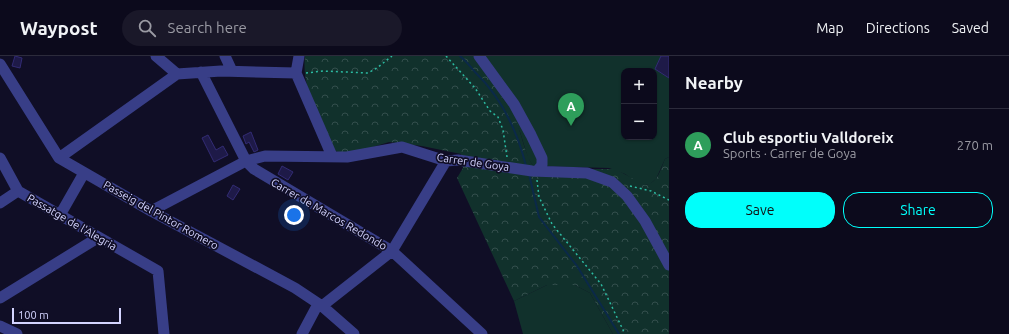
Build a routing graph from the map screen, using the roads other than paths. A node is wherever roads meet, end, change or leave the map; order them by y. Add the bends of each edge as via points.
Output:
1 (156, 56) edge
2 (225, 56) edge
3 (299, 56) edge
4 (479, 56) edge
5 (0, 64) edge
6 (232, 71) junction
7 (202, 72) junction
8 (296, 73) junction
9 (177, 74) junction
10 (332, 156) junction
11 (0, 158) edge
12 (59, 158) junction
13 (446, 160) junction
14 (246, 161) junction
15 (535, 171) junction
16 (84, 173) junction
17 (18, 191) junction
18 (0, 203) edge
19 (151, 211) junction
20 (60, 215) junction
21 (99, 237) junction
22 (392, 250) junction
23 (669, 265) edge
24 (0, 298) edge
25 (320, 305) junction
26 (0, 326) edge
27 (17, 334) edge
28 (164, 334) edge
29 (302, 334) edge
30 (354, 334) edge
31 (482, 334) edge

1 - 9 street
2 - 6 street
3 - 8 street
4 - 15 street via 514,104 531,135 542,158 542,165
5 - 12 street, Passeig del Pintor Romero
6 - 7 street
6 - 8 street
7 - 9 street
7 - 14 street
8 - 10 street
9 - 12 street
10 - 13 street, Carrer de Goya via 402,147
10 - 14 street, Carrer de Goya via 265,156
11 - 17 street, Passatge de l'Alegria
12 - 16 street, Passeig del Pintor Romero
13 - 15 street, Carrer de Goya
13 - 22 street
14 - 19 street, Carrer de Goya
14 - 22 street, Carrer de Marcos Redondo via 254,169
15 - 23 street, Carrer de Goya via 587,173 612,182 627,196 645,221
16 - 19 street, Passeig del Pintor Romero
16 - 20 street
17 - 18 street
17 - 20 street, Passatge de l'Alegria
19 - 25 street, Passeig del Pintor Romero via 295,288
20 - 21 street, Passatge de l'Alegria
21 - 24 street
21 - 28 street, Passatge de l'Alegria via 158,271
22 - 25 street
22 - 31 street, Carrer de Marcos Redondo
25 - 29 street
25 - 30 street, Passeig del Pintor Romero
26 - 27 street

